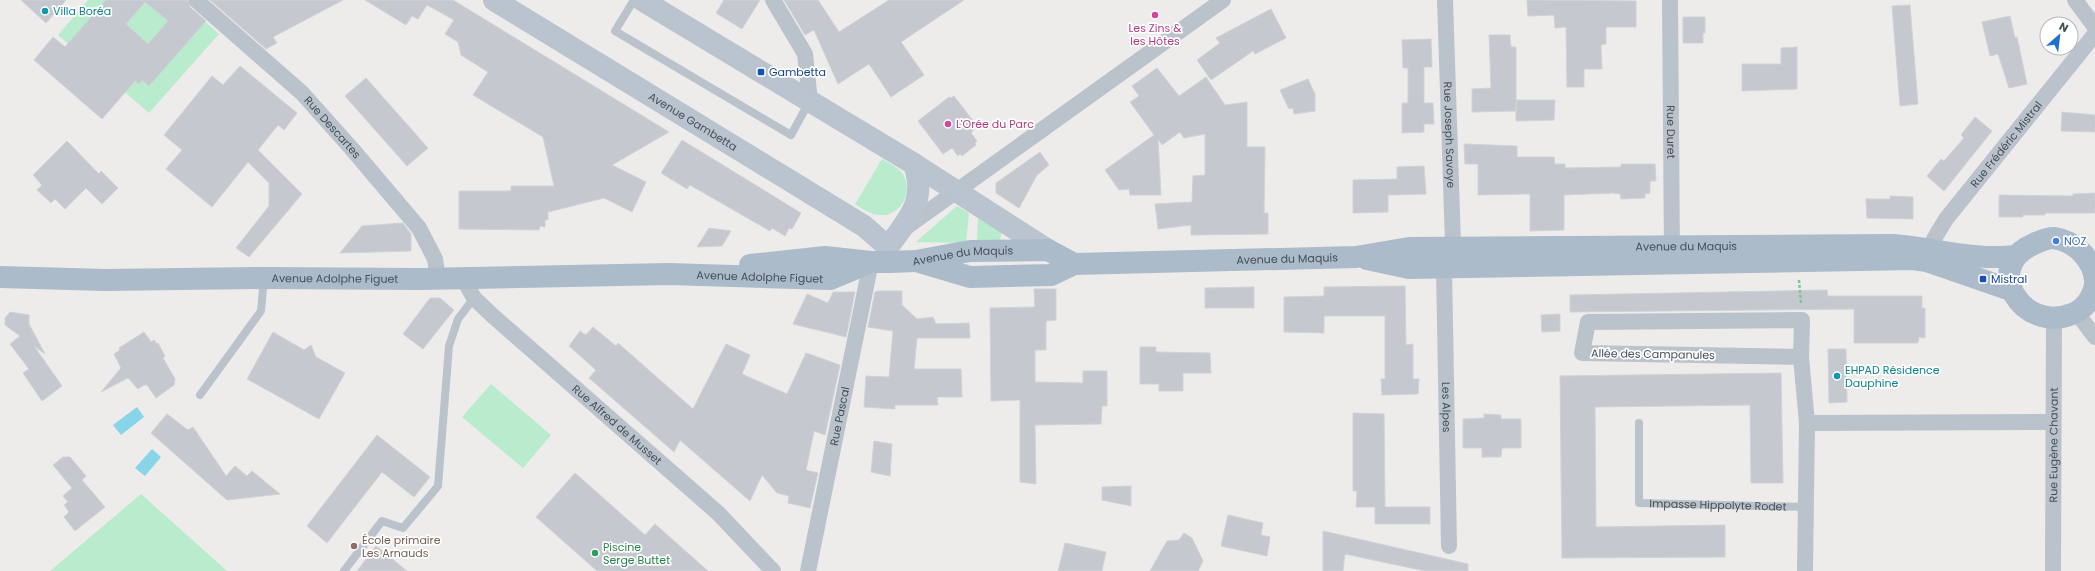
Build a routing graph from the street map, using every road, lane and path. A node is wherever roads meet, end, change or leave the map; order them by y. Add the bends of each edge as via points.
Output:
1 (196, 0) edge
2 (494, 0) edge
3 (634, 0) edge
4 (642, 0) edge
5 (773, 0) edge
6 (1222, 0) edge
7 (1445, 0) edge
8 (1670, 0) edge
9 (2075, 0) edge
10 (2095, 27) edge
11 (2095, 34) edge
12 (810, 101) junction
13 (914, 164) junction
14 (956, 191) junction
15 (1048, 250) junction
16 (887, 251) junction
17 (1672, 255) junction
18 (1929, 255) junction
19 (2016, 256) junction
20 (1448, 258) junction
21 (916, 261) junction
22 (1798, 262) junction
23 (1074, 264) junction
24 (0, 277) edge
25 (264, 278) junction
26 (438, 278) junction
27 (463, 278) junction
28 (2094, 280) edge
29 (2011, 290) junction
30 (474, 298) junction
31 (2076, 312) junction
32 (2054, 319) junction
33 (1802, 320) junction
34 (2095, 337) edge
35 (1801, 357) junction
36 (200, 395) dead end
37 (2053, 422) junction
38 (1639, 423) dead end
39 (1807, 423) junction
40 (1804, 506) junction
41 (1449, 546) dead end
42 (344, 571) edge
43 (773, 571) edge
44 (808, 571) edge
45 (1805, 571) edge
46 (2053, 571) edge

1 - 26 street, Rue Descartes via 302,93 352,148 419,228 435,259
2 - 16 main road, Avenue Gambetta via 864,226
3 - 12 lane via 615,31 791,135
4 - 12 main road
5 - 12 street via 805,54
6 - 14 street
7 - 20 street, Rue Joseph Savoye
8 - 17 street, Rue Duret
9 - 10 street
11 - 18 street, Rue Frédéric Mistral via 1946,219
12 - 13 main road
13 - 14 main road
13 - 16 main road via 920,189 917,203
14 - 15 main road
14 - 16 street
15 - 21 main road, Avenue du Maquis via 970,251
15 - 23 main road, Avenue du Maquis
16 - 21 main road, Avenue Adolphe Figuet
16 - 27 main road, Avenue Adolphe Figuet via 669,274
16 - 44 street, Rue Pascal
17 - 18 main road, Avenue du Maquis via 1892,245
17 - 20 main road, Avenue du Maquis
17 - 22 main road, Avenue du Maquis
18 - 19 main road, Avenue du Maquis via 1995,259
18 - 22 main road, Avenue du Maquis via 1913,259
18 - 29 main road, Avenue du Maquis
19 - 28 main road, Avenue du Maquis via 2027,247 2053,238 2066,242 2079,249
19 - 29 main road via 2010,268
20 - 23 main road, Avenue du Maquis via 1409,268 1356,257
20 - 41 street, Les Alpes
21 - 23 main road, Avenue du Maquis via 970,277 1051,275
22 - 33 path
24 - 25 main road, Avenue Adolphe Figuet via 105,280
25 - 26 main road, Avenue Adolphe Figuet
25 - 36 lane via 262,311
26 - 27 main road, Avenue Adolphe Figuet
27 - 30 street, Rue Alfred de Musset
28 - 31 main road, Avenue du Maquis via 2086,305
29 - 32 main road via 2016,300 2026,309 2040,317
30 - 42 lane via 458,319 449,346 438,486 404,528 382,521
30 - 43 street, Rue Alfred de Musset via 718,513
31 - 32 main road, Avenue du Maquis
31 - 34 street
32 - 37 street, Rue Eugène Chavant
33 - 35 street
33 - 35 street, Allée des Campanules via 1588,322 1582,353
35 - 39 street
37 - 39 street
37 - 46 street, Rue Eugène Chavant
38 - 40 lane, Impasse Hippolyte Rodet via 1639,504
39 - 40 street
40 - 45 street

